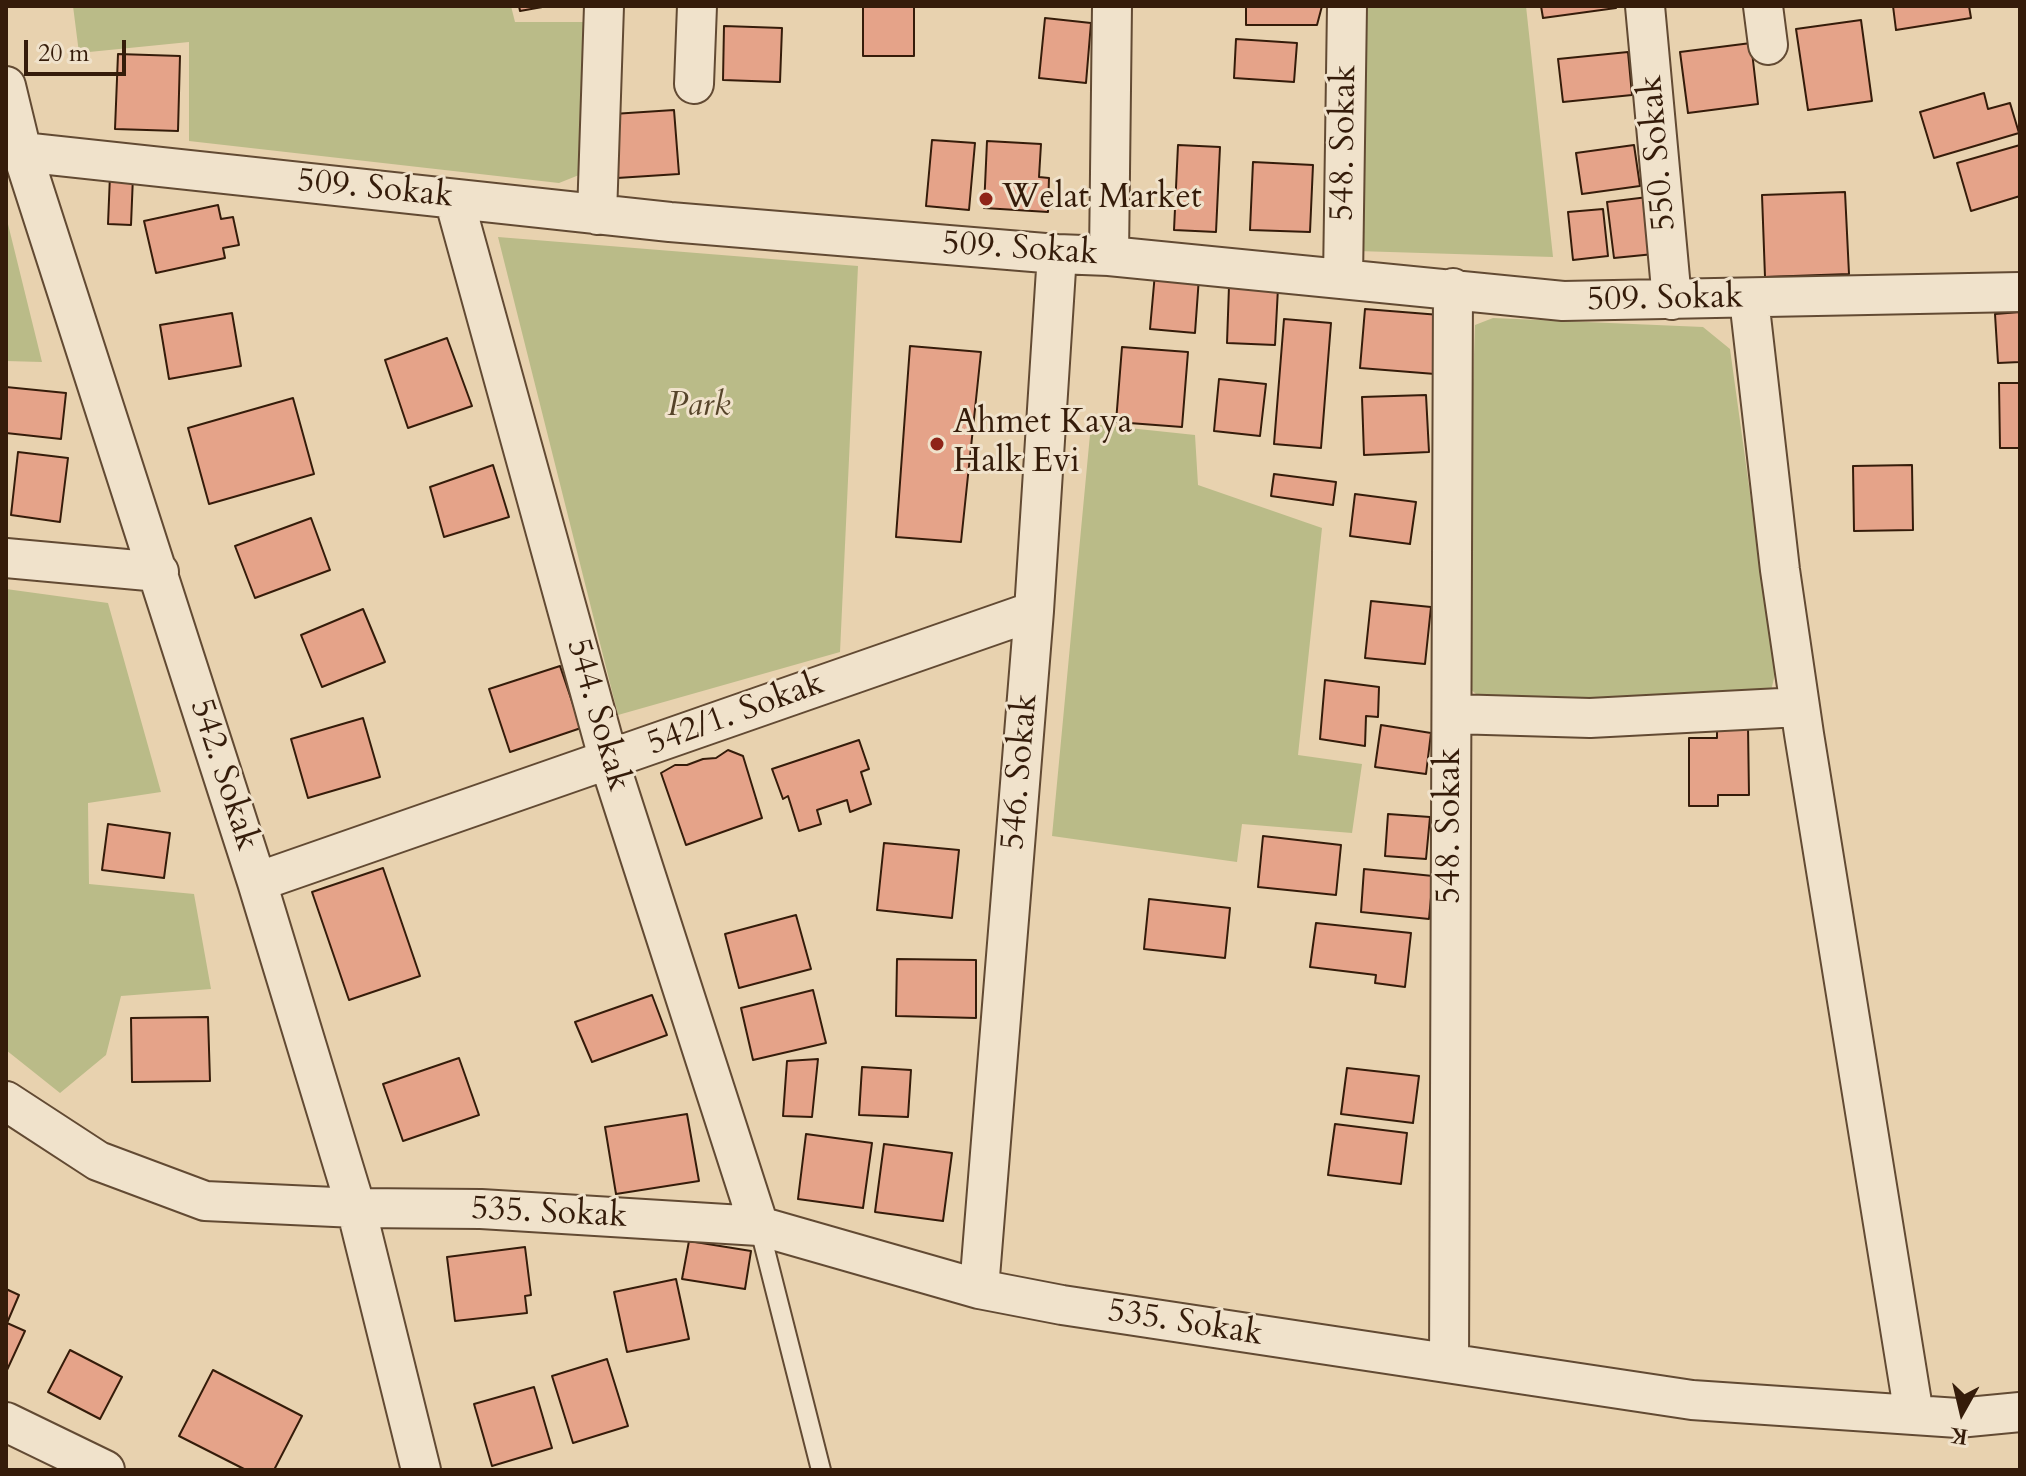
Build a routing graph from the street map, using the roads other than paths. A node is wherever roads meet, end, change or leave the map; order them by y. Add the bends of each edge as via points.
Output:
1 (604, 6) edge
2 (697, 6) edge
3 (1112, 6) edge
4 (1347, 6) edge
5 (1645, 6) edge
6 (1763, 6) edge
7 (1768, 45) dead end
8 (694, 84) dead end
9 (7, 97) edge
10 (22, 152) junction
11 (454, 199) junction
12 (597, 215) junction
13 (1057, 254) junction
14 (1109, 256) junction
15 (1343, 279) junction
16 (1453, 288) junction
17 (2020, 292) edge
18 (1749, 299) junction
19 (1672, 300) junction
20 (6, 558) edge
21 (159, 572) junction
22 (1034, 611) junction
23 (1800, 707) junction
24 (1452, 714) junction
25 (609, 761) junction
26 (257, 882) junction
27 (6, 1101) edge
28 (356, 1208) junction
29 (759, 1226) junction
30 (979, 1289) junction
31 (1449, 1363) junction
32 (2020, 1412) edge
33 (1914, 1415) junction
34 (6, 1422) edge
35 (105, 1470) edge
36 (421, 1470) edge
37 (821, 1470) edge

1 - 12 street
2 - 8 street
3 - 14 street
4 - 15 street, 548. Sokak
5 - 19 street, 550. Sokak
6 - 7 street
9 - 10 street, 542. Sokak
10 - 11 street, 509. Sokak
10 - 21 street, 542. Sokak
11 - 12 street, 509. Sokak
11 - 25 street, 544. Sokak
12 - 13 street, 509. Sokak
13 - 14 street, 509. Sokak
13 - 22 street, 546. Sokak
14 - 15 street, 509. Sokak
15 - 16 street, 509. Sokak
16 - 19 street, 509. Sokak via 1563,301
16 - 24 street, 548. Sokak
17 - 18 street, 509. Sokak
18 - 19 street, 509. Sokak
18 - 23 street
20 - 21 street
21 - 26 street, 542. Sokak
22 - 25 street, 542/1. Sokak
22 - 30 street, 546. Sokak
23 - 24 street via 1590,718
23 - 33 street
24 - 31 street, 548. Sokak
25 - 26 street, 542/1. Sokak
25 - 29 street, 544. Sokak
26 - 28 street, 542. Sokak
27 - 28 street, 535. Sokak via 98,1161 205,1201
28 - 29 street, 535. Sokak via 481,1209
28 - 36 street, 542. Sokak
29 - 30 street, 535. Sokak
29 - 37 lane
30 - 31 street, 535. Sokak
31 - 33 street, 535. Sokak via 1692,1400
32 - 33 street, 535. Sokak via 1958,1418
34 - 35 street

